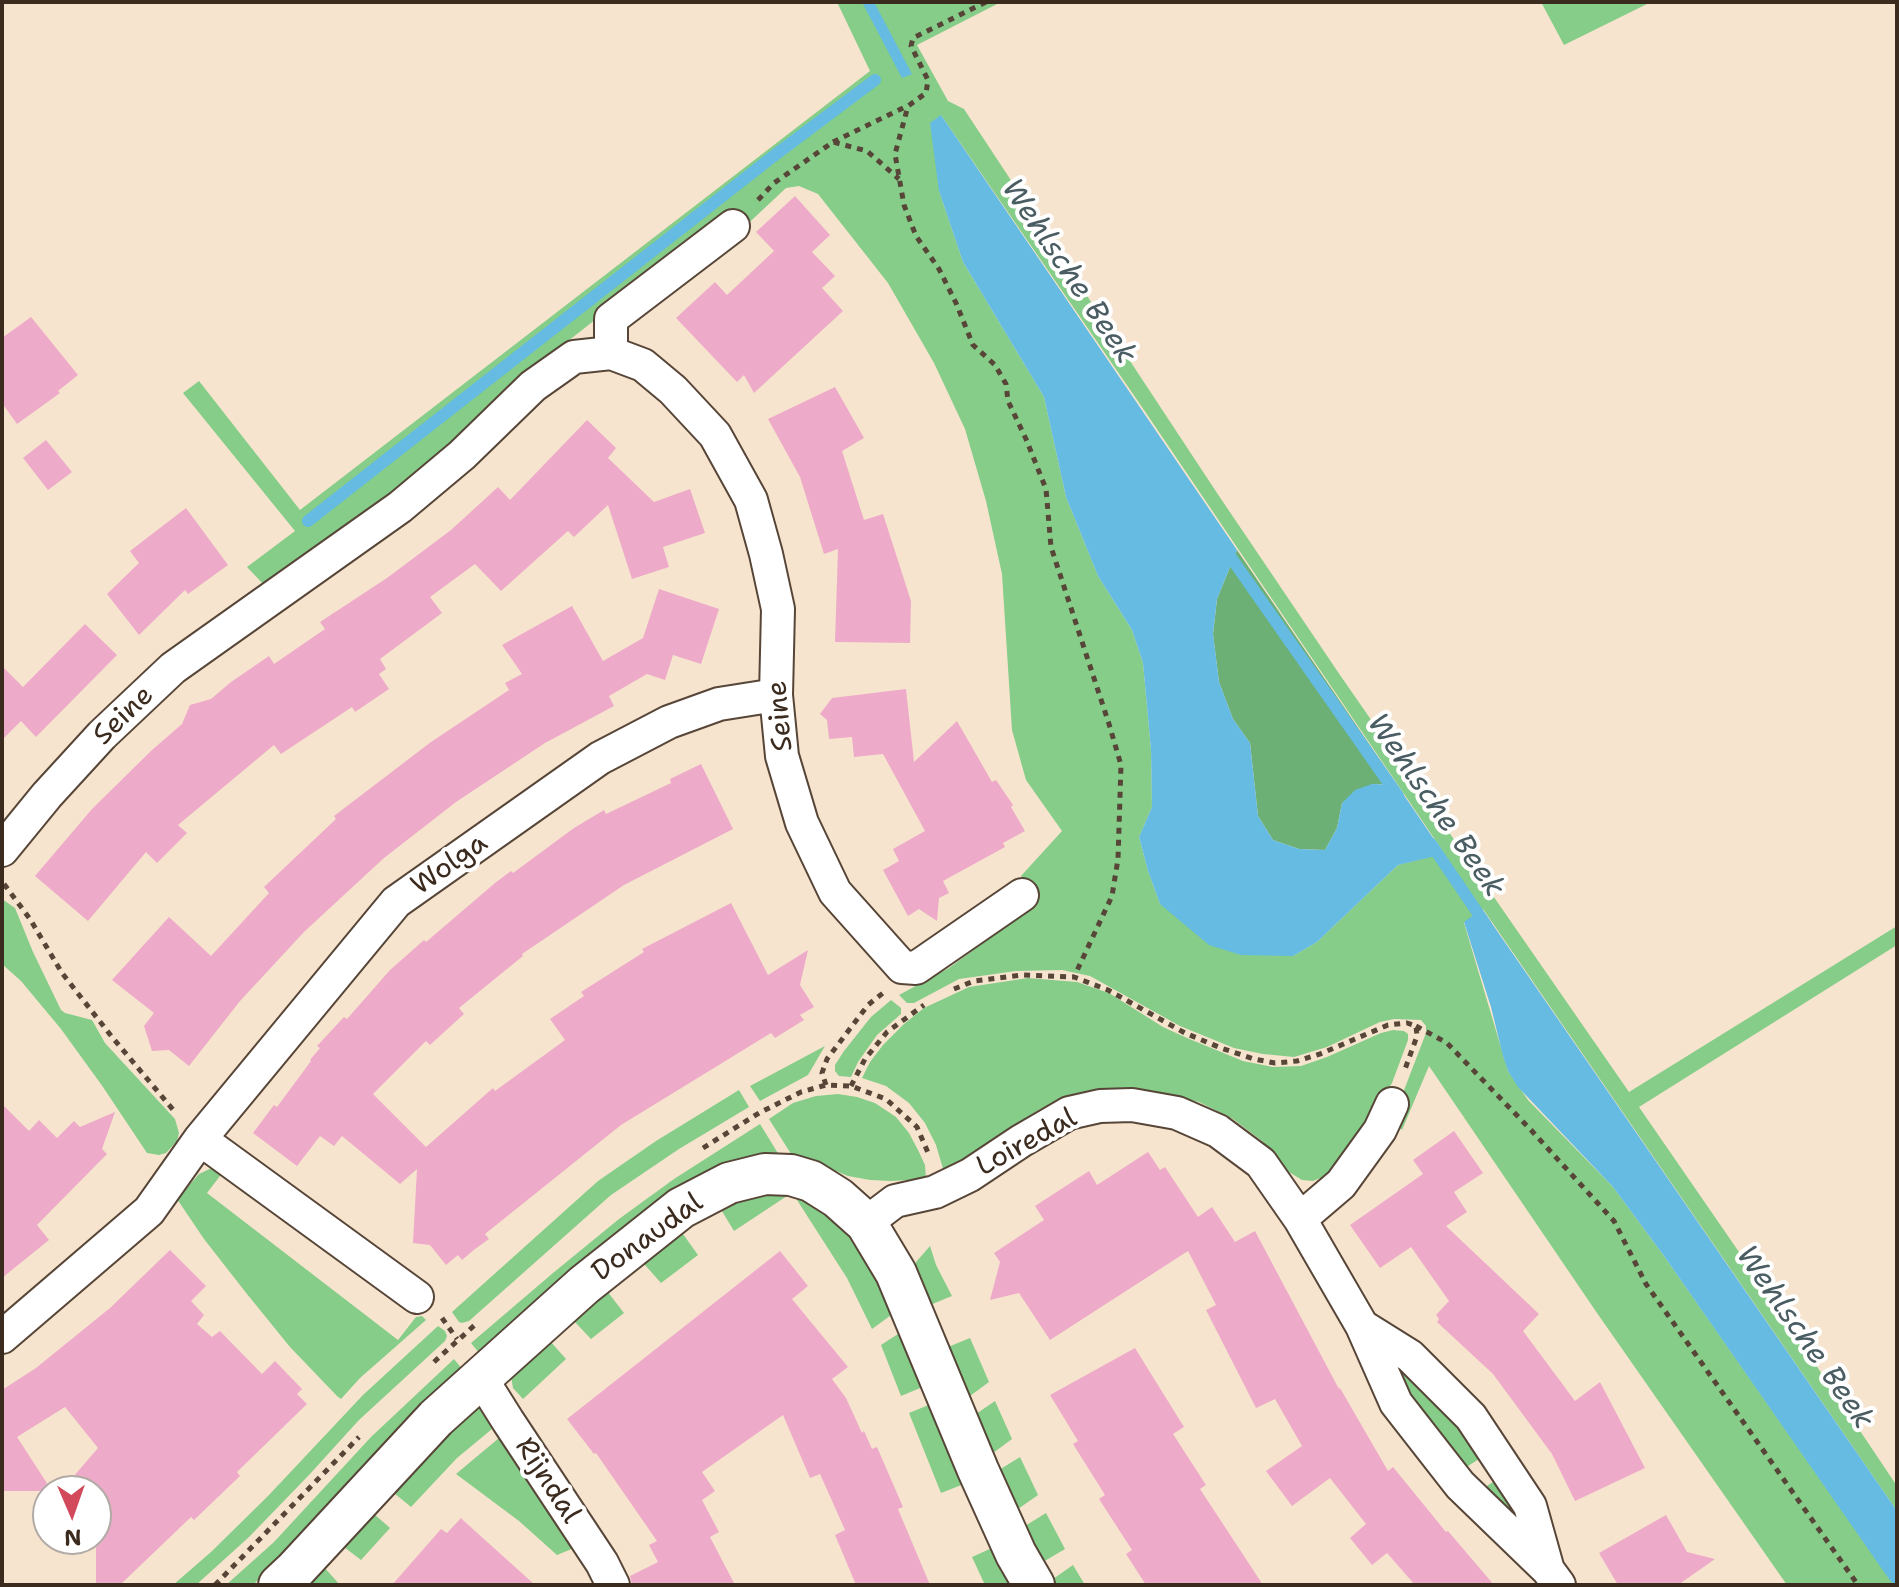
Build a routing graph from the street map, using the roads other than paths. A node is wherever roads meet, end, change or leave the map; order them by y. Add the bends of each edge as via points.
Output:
1 (733, 226) road end
2 (611, 353) junction
3 (776, 695) junction
4 (2, 850) edge
5 (1022, 895) dead end
6 (1392, 1104) road end
7 (200, 1139) junction
8 (1300, 1219) junction
9 (866, 1223) junction
10 (417, 1297) road end
11 (1362, 1326) junction
12 (2, 1337) edge
13 (481, 1378) junction
14 (1553, 1577) edge
15 (279, 1585) edge
16 (613, 1585) edge
17 (1034, 1585) edge

1 - 2 street via 611,319
2 - 3 street, Seine via 643,365 673,390 715,435 751,500 778,609
2 - 4 street, Seine via 574,357 533,386 400,507 173,668 102,735
3 - 5 street, Seine via 782,756 802,823 835,892 902,967 916,968
3 - 7 street, Wolga via 719,704 669,722 600,758 396,902
6 - 8 street via 1341,1184
7 - 10 street
7 - 12 street, Wolga via 149,1211
8 - 9 street, Loiredal via 1261,1163 1218,1131 1177,1113 1132,1105 1069,1113 970,1175 935,1192 895,1201
8 - 11 street, Loiredal
9 - 13 street, Donaudal via 838,1198 791,1175 765,1174 729,1183 681,1208 584,1285
9 - 17 street, Donaudal via 896,1273 978,1470
11 - 14 street, Loiredal via 1396,1403 1460,1485
11 - 14 street, Loiredal via 1410,1356 1471,1417 1530,1506
13 - 15 street, Donaudal via 436,1418
13 - 16 street, Rijndal

